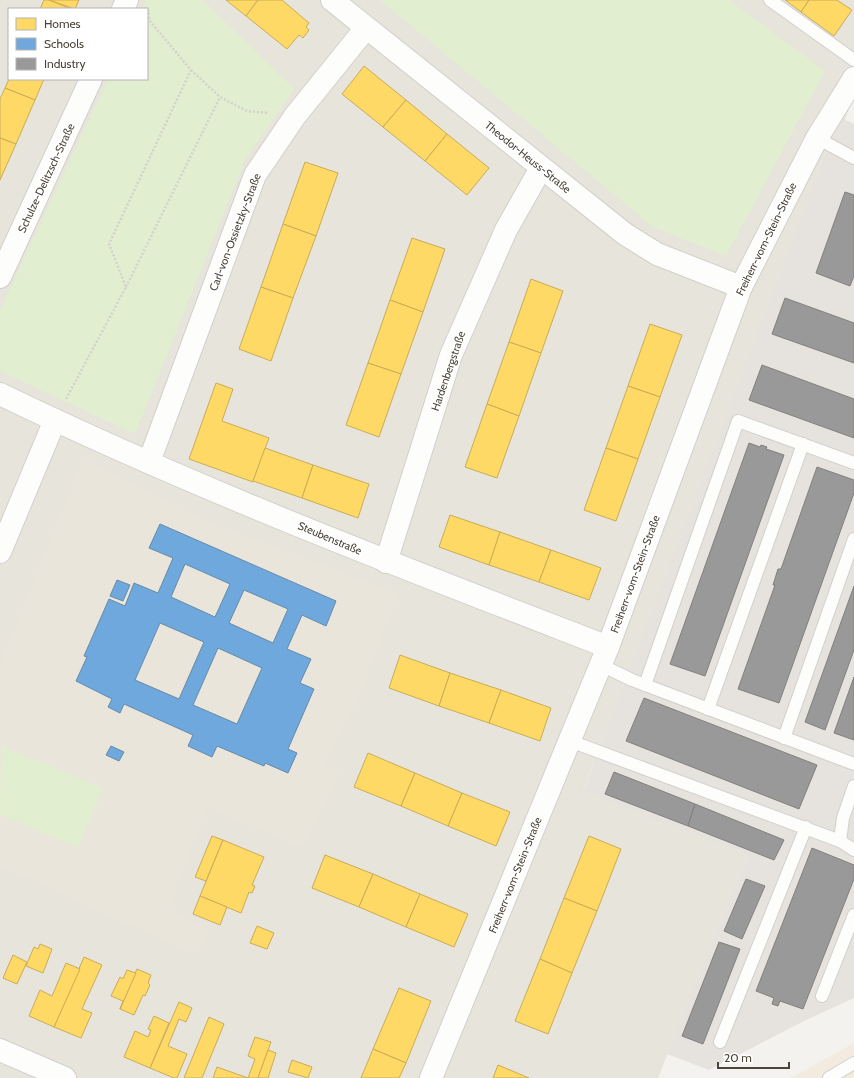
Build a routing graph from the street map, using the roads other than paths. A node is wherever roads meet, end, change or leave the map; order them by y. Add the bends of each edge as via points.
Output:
1 (770, 0) edge
2 (338, 2) edge
3 (366, 28) junction
4 (854, 60) edge
5 (854, 78) edge
6 (91, 80) edge
7 (817, 138) junction
8 (854, 158) edge
9 (541, 168) junction
10 (0, 277) edge
11 (741, 287) junction
12 (0, 394) edge
13 (55, 420) junction
14 (803, 444) junction
15 (149, 462) junction
16 (854, 463) edge
17 (854, 540) edge
18 (0, 552) edge
19 (386, 562) junction
20 (605, 656) junction
21 (645, 685) junction
22 (708, 709) junction
23 (784, 738) junction
24 (570, 741) junction
25 (854, 764) edge
26 (854, 786) edge
27 (806, 827) junction
28 (840, 841) junction
29 (854, 850) edge
30 (854, 915) edge
31 (822, 996) dead end
32 (720, 1042) dead end
33 (0, 1050) edge
34 (854, 1063) edge
35 (65, 1078) edge
36 (431, 1078) edge
37 (829, 1078) edge

1 - 4 lane
2 - 3 street, Theodor-Heuss-Straße
3 - 9 street, Theodor-Heuss-Straße
3 - 15 street, Carl-von-Ossietzky-Straße via 295,116 255,174
5 - 7 street, Freiherr-vom-Stein-Straße
6 - 10 street, Schulze-Delitzsch-Straße
7 - 8 lane
7 - 11 street, Freiherr-vom-Stein-Straße
9 - 11 street, Theodor-Heuss-Straße via 638,242 664,257
9 - 19 street, Hardenbergstraße via 506,230 451,355
11 - 20 street, Freiherr-vom-Stein-Straße
12 - 13 street, Steubenstraße
13 - 15 street, Steubenstraße
13 - 18 street
14 - 16 lane
14 - 21 lane via 738,421
14 - 22 lane
15 - 19 street, Steubenstraße
17 - 23 lane
19 - 20 street, Steubenstraße
20 - 21 lane
20 - 24 street, Freiherr-vom-Stein-Straße
21 - 22 lane
22 - 23 lane
23 - 25 lane
24 - 27 lane
24 - 36 street, Freiherr-vom-Stein-Straße
26 - 28 lane via 843,818
27 - 28 lane
27 - 32 lane
28 - 29 lane
30 - 31 lane
33 - 35 street
34 - 37 lane

